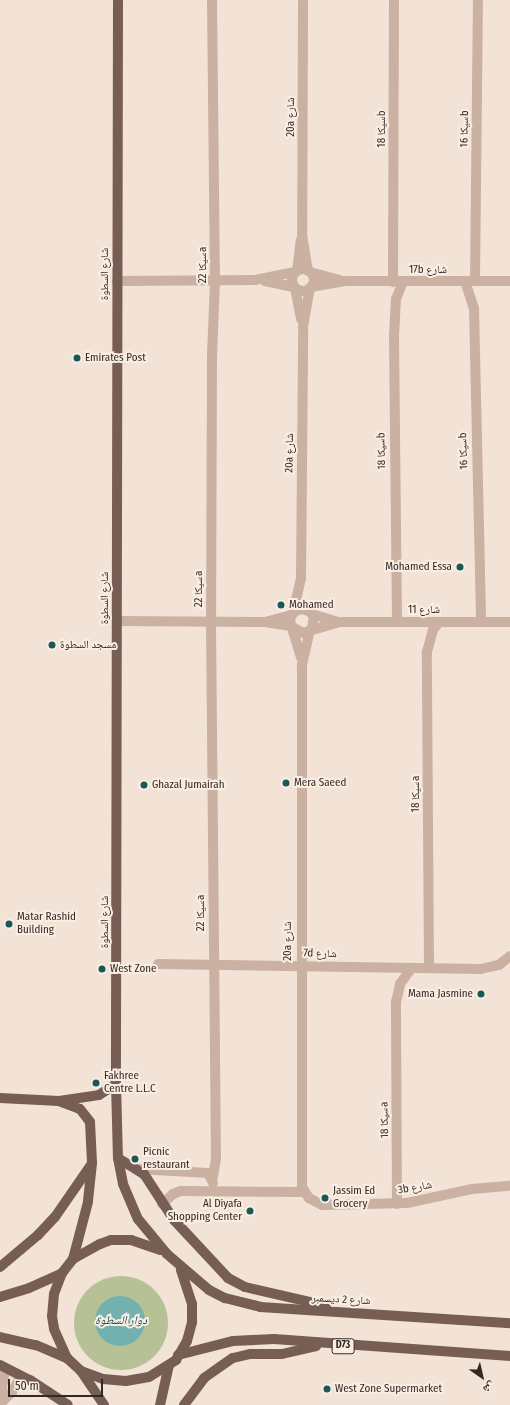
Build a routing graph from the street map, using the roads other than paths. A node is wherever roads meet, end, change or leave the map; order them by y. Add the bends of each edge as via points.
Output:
1 (118, 0) edge
2 (212, 0) edge
3 (303, 0) edge
4 (394, 0) edge
5 (478, 0) edge
6 (302, 234) junction
7 (309, 271) junction
8 (296, 272) junction
9 (255, 280) junction
10 (118, 281) junction
11 (216, 281) junction
12 (346, 281) junction
13 (470, 281) junction
14 (510, 281) edge
15 (398, 282) junction
16 (294, 288) junction
17 (311, 288) junction
18 (303, 327) junction
19 (301, 579) junction
20 (310, 612) junction
21 (292, 614) junction
22 (117, 621) junction
23 (211, 622) junction
24 (265, 622) junction
25 (339, 622) junction
26 (397, 622) junction
27 (439, 622) junction
28 (481, 622) junction
29 (510, 622) edge
30 (292, 627) junction
31 (311, 629) junction
32 (302, 666) junction
33 (509, 960) edge
34 (158, 964) dead end
35 (213, 964) junction
36 (300, 965) junction
37 (429, 968) junction
38 (411, 969) junction
39 (116, 1084) junction
40 (0, 1098) edge
41 (59, 1101) junction
42 (118, 1158) junction
43 (92, 1163) junction
44 (139, 1169) junction
45 (213, 1177) junction
46 (510, 1186) edge
47 (214, 1191) junction
48 (304, 1192) junction
49 (162, 1204) junction
50 (397, 1204) junction
51 (167, 1254) junction
52 (73, 1260) junction
53 (0, 1267) edge
54 (180, 1268) junction
55 (62, 1273) junction
56 (0, 1297) edge
57 (344, 1311) junction
58 (510, 1323) edge
59 (0, 1337) edge
60 (322, 1344) junction
61 (510, 1356) edge
62 (67, 1358) junction
63 (174, 1360) junction
64 (2, 1366) edge
65 (81, 1371) junction
66 (22, 1376) junction
67 (0, 1401) edge
68 (0, 1404) edge
69 (68, 1405) edge
70 (104, 1405) edge
71 (160, 1405) edge
72 (184, 1405) edge

1 - 10 main road, شارع السطوة
2 - 11 street, سيكا 22a
3 - 6 street, 20a شارع
4 - 15 street, سيكا 18b
5 - 13 street, سيكا 16b
6 - 7 street, 20a شارع
6 - 8 street, 20a شارع
7 - 8 street
7 - 12 street, 17b شارع
7 - 17 street via 314,279
8 - 9 street
8 - 16 street via 292,279
9 - 11 street
9 - 16 street
10 - 11 street
10 - 22 main road, شارع السطوة
11 - 23 street, سيكا 22a via 212,364
12 - 15 street, 17b شارع
12 - 17 street, 17b شارع
13 - 14 street, 17b شارع
13 - 15 street, 17b شارع
13 - 28 street, سيكا 16b via 474,308
15 - 26 street, سيكا 18b via 394,329
16 - 17 street via 301,291
16 - 18 street, 20a شارع
17 - 18 street, 20a شارع
18 - 19 street, 20a شارع
19 - 20 street, 20a شارع
19 - 21 street, 20a شارع
20 - 21 street via 300,609
20 - 25 street, شارع 11
20 - 31 street via 314,621
21 - 24 street
21 - 30 street
22 - 23 street
22 - 39 main road, شارع السطوة
23 - 24 street
23 - 35 street, سيكا 22a
24 - 30 street
25 - 26 street, شارع 11
25 - 31 street, شارع 11
26 - 27 street, شارع 11
27 - 28 street, شارع 11
27 - 37 street, سيكا 18a via 433,630 427,652
28 - 29 street, شارع 11
30 - 31 street via 299,633
30 - 32 street, 20a شارع
31 - 32 street, 20a شارع
32 - 36 street, 20a شارع
33 - 37 street, 7d شارع via 491,969
34 - 35 street, 7d شارع
35 - 36 street, 7d شارع
35 - 45 street, سيكا 22a via 216,1158
36 - 38 street, 7d شارع
36 - 48 street, 20a شارع via 301,1181
37 - 38 street, 7d شارع
38 - 50 street, سيكا 18a via 400,984 396,1002
39 - 41 main road via 99,1095
39 - 42 main road, شارع السطوة
40 - 41 main road
41 - 43 main road via 80,1109 90,1122
42 - 44 main road
42 - 51 main road, شارع السطوة via 122,1184 132,1207 146,1230
43 - 52 main road via 88,1202
43 - 53 main road via 55,1217
44 - 45 street via 205,1172
44 - 49 main road via 148,1179
45 - 47 street
46 - 50 street, 3b شارع via 472,1189
47 - 48 street
47 - 49 street via 177,1192
48 - 50 street, 3b شارع via 322,1205
49 - 57 main road via 228,1278 245,1286
51 - 52 main road via 150,1244 131,1240 111,1240
51 - 54 main road
52 - 55 main road
54 - 57 main road, شارع 2 ديسمبر via 209,1290 242,1304
54 - 63 main road via 192,1304 192,1322 187,1341
55 - 56 main road via 29,1288
55 - 62 main road via 54,1294 52,1316 54,1329
57 - 58 main road, شارع 2 ديسمبر
59 - 62 main road via 36,1345
60 - 61 main road, D73
60 - 63 main road, D73 via 274,1339 233,1341
60 - 72 main road via 282,1354 251,1354 233,1358 204,1378
62 - 65 main road
63 - 65 main road via 149,1377 126,1382 103,1379
63 - 71 main road
64 - 66 main road
64 - 67 street
65 - 70 main road
66 - 68 street via 12,1392
66 - 69 main road

